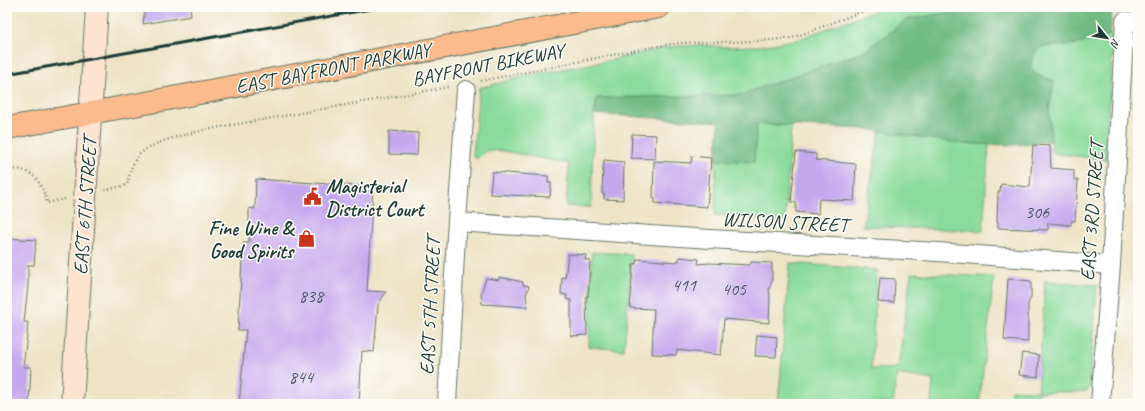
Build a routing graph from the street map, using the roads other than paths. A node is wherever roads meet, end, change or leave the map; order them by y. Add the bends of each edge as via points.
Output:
1 (97, 7) edge
2 (659, 7) edge
3 (1132, 22) edge
4 (465, 86) road end
5 (91, 113) junction
6 (7, 128) edge
7 (457, 222) junction
8 (1111, 265) junction
9 (72, 404) edge
10 (447, 404) edge
11 (1100, 404) edge

1 - 5 main road, EAST 6TH STREET
2 - 5 highway, EAST BAYFRONT PARKWAY
3 - 8 street, EAST 3RD STREET
4 - 7 street, EAST 5TH STREET
5 - 6 highway, EAST BAYFRONT PARKWAY
5 - 9 main road, EAST 6TH STREET
7 - 8 street, WILSON STREET
7 - 10 street, EAST 5TH STREET
8 - 11 street, EAST 3RD STREET

